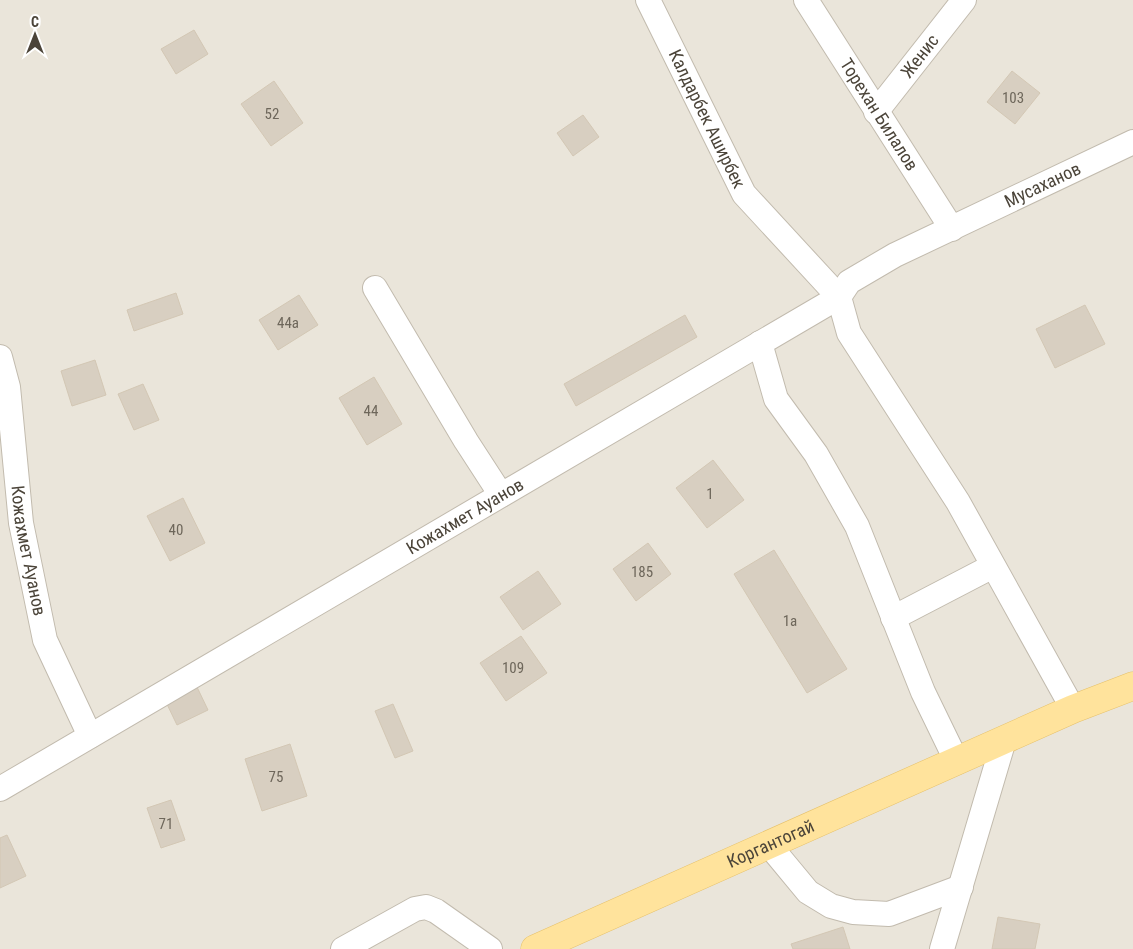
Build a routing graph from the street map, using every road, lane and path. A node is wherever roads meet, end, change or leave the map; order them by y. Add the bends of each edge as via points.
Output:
1 (648, 0) edge
2 (806, 0) edge
3 (964, 0) edge
4 (876, 112) junction
5 (1133, 142) edge
6 (952, 229) junction
7 (375, 288) dead end
8 (839, 297) junction
9 (760, 343) junction
10 (0, 357) edge
11 (501, 495) junction
12 (993, 566) junction
13 (893, 618) junction
14 (1133, 686) edge
15 (1073, 709) junction
16 (90, 736) junction
17 (1004, 740) junction
18 (956, 762) junction
19 (0, 789) edge
20 (769, 845) junction
21 (961, 887) junction
22 (343, 949) edge
23 (490, 949) edge
24 (535, 949) edge
25 (942, 949) edge

1 - 8 street, Калдарбек Аширбек via 744,194
2 - 4 street, Торехан Билалов
3 - 4 street, Женис
4 - 6 street, Торехан Билалов
5 - 6 street, Мусаханов
6 - 8 street, Мусаханов via 895,254 848,282
7 - 11 street
8 - 9 street, Кожахмет Ауанов
8 - 12 street via 849,333 958,502
9 - 11 street, Кожахмет Ауанов
9 - 13 street via 776,399 816,454 857,526
10 - 16 street, Кожахмет Ауанов via 8,387 22,523 45,640
11 - 16 street, Кожахмет Ауанов
12 - 13 street
12 - 15 street
13 - 18 street
14 - 15 main road, Коргантогай
15 - 17 main road, Коргантогай
16 - 19 street, Кожахмет Ауанов
17 - 18 main road, Коргантогай
17 - 21 street
18 - 20 main road, Коргантогай
20 - 21 street via 808,892 831,906 854,912 889,914
20 - 24 main road, Коргантогай
21 - 25 street
22 - 23 street via 415,909 426,907

